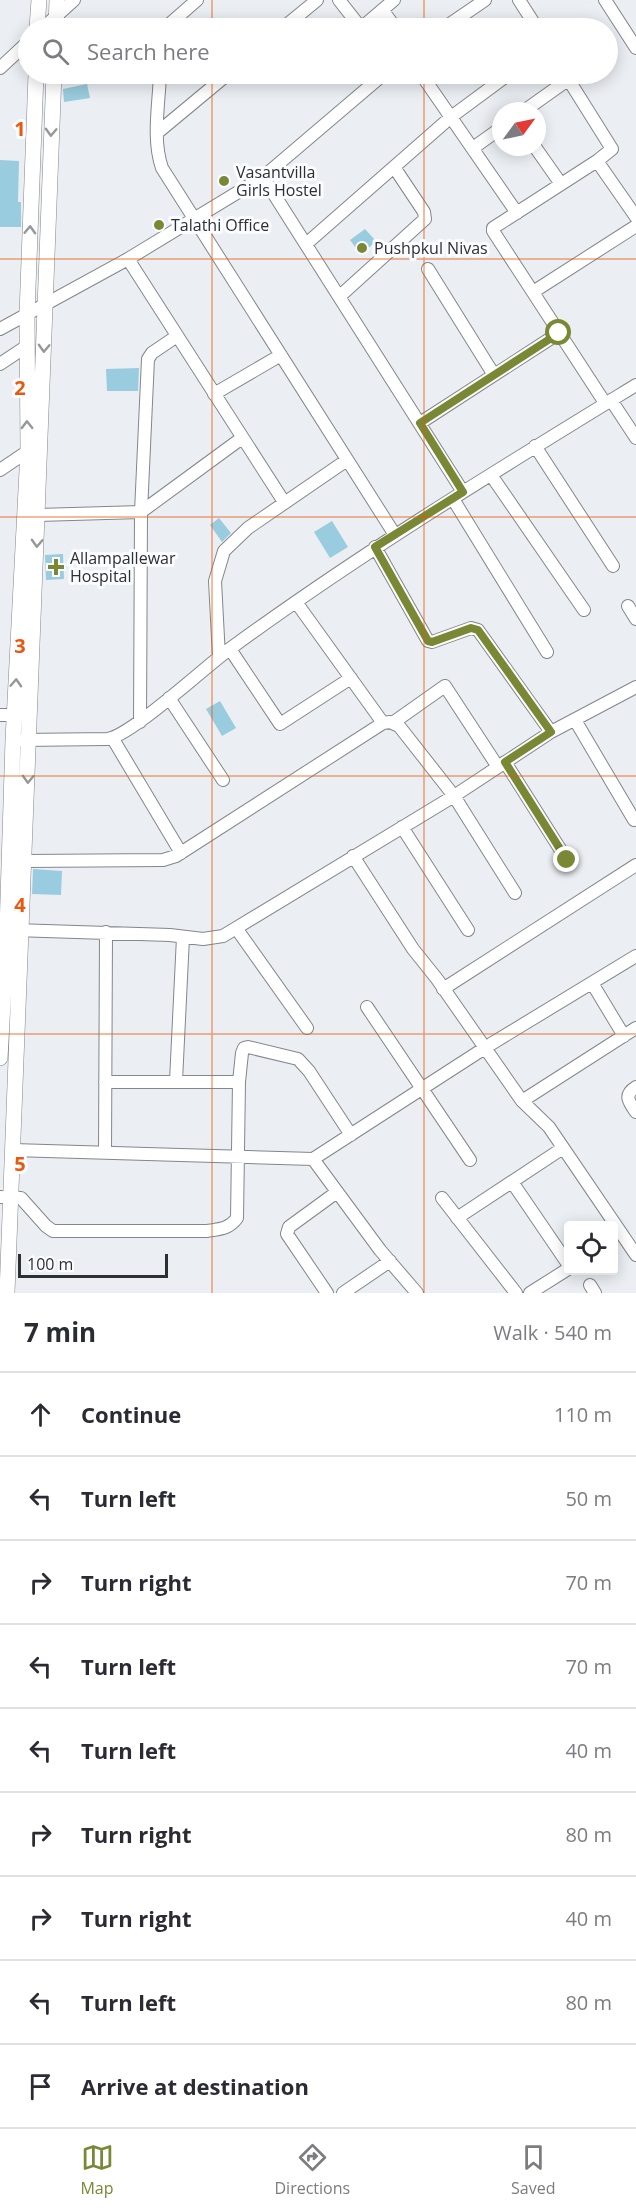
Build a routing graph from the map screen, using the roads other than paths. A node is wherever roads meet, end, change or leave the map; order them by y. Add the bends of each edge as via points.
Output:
1 (39, 0) edge
2 (57, 0) edge
3 (74, 0) edge
4 (197, 0) edge
5 (317, 0) edge
6 (339, 0) edge
7 (394, 0) edge
8 (485, 0) edge
9 (519, 0) edge
10 (605, 0) edge
11 (382, 10) junction
12 (38, 18) edge
13 (56, 18) edge
14 (59, 18) edge
15 (176, 18) edge
16 (295, 18) edge
17 (353, 18) edge
18 (373, 18) edge
19 (388, 18) edge
20 (459, 18) edge
21 (531, 18) edge
22 (617, 18) edge
23 (618, 20) edge
24 (636, 48) edge
25 (18, 51) edge
26 (0, 68) edge
27 (36, 84) edge
28 (54, 84) edge
29 (159, 84) edge
30 (216, 84) edge
31 (372, 84) edge
32 (428, 84) edge
33 (496, 84) edge
34 (557, 84) edge
35 (572, 84) edge
36 (535, 102) edge
37 (452, 117) junction
38 (157, 133) junction
39 (492, 134) edge
40 (473, 148) junction
41 (541, 156) edge
42 (597, 161) junction
43 (394, 167) junction
44 (262, 177) junction
45 (561, 184) junction
46 (518, 213) junction
47 (636, 217) edge
48 (194, 218) junction
49 (636, 226) edge
50 (306, 244) junction
51 (128, 259) junction
52 (428, 269) dead end
53 (533, 292) junction
54 (340, 296) junction
55 (44, 306) junction
56 (27, 314) junction
57 (0, 329) edge
58 (559, 333) junction
59 (177, 336) junction
60 (27, 346) junction
61 (281, 355) junction
62 (0, 364) edge
63 (494, 375) junction
64 (636, 385) edge
65 (214, 394) junction
66 (608, 402) junction
67 (420, 423) junction
68 (242, 438) junction
69 (636, 438) edge
70 (536, 446) junction
71 (34, 447) junction
72 (347, 460) junction
73 (0, 470) edge
74 (491, 475) junction
75 (458, 495) junction
76 (284, 502) junction
77 (141, 512) junction
78 (38, 515) junction
79 (395, 535) junction
80 (375, 547) junction
81 (613, 566) dead end
82 (296, 602) junction
83 (628, 606) dead end
84 (584, 610) dead end
85 (636, 619) edge
86 (230, 649) junction
87 (547, 652) dead end
88 (219, 657) junction
89 (351, 678) junction
90 (634, 693) edge
91 (169, 698) junction
92 (15, 715) edge
93 (574, 720) junction
94 (140, 722) junction
95 (389, 723) junction
96 (551, 732) junction
97 (112, 739) junction
98 (13, 740) junction
99 (29, 740) junction
100 (502, 765) junction
101 (223, 780) dead end
102 (454, 796) junction
103 (634, 820) dead end
104 (402, 827) junction
105 (181, 854) junction
106 (353, 856) junction
107 (567, 860) dead end
108 (24, 861) junction
109 (636, 865) edge
110 (515, 893) dead end
111 (236, 928) junction
112 (14, 930) junction
113 (468, 930) dead end
114 (106, 933) junction
115 (183, 937) junction
116 (636, 956) edge
117 (592, 983) junction
118 (443, 989) junction
119 (367, 1007) dead end
120 (308, 1028) dead end
121 (636, 1029) edge
122 (624, 1036) junction
123 (485, 1049) junction
124 (0, 1058) edge
125 (176, 1081) junction
126 (105, 1082) junction
127 (239, 1082) junction
128 (636, 1087) edge
129 (422, 1089) junction
130 (522, 1101) junction
131 (636, 1112) edge
132 (351, 1135) junction
133 (563, 1148) junction
134 (13, 1150) junction
135 (105, 1153) junction
136 (240, 1157) junction
137 (313, 1159) junction
138 (471, 1160) dead end
139 (512, 1182) junction
140 (337, 1192) junction
141 (6, 1197) edge
142 (442, 1197) dead end
143 (458, 1218) junction
144 (608, 1221) edge
145 (618, 1237) edge
146 (636, 1255) edge
147 (564, 1258) edge
148 (390, 1261) junction
149 (564, 1272) edge
150 (7, 1293) edge
151 (327, 1293) edge
152 (343, 1293) edge
153 (417, 1293) edge
154 (516, 1293) edge
155 (530, 1293) edge

1 - 12 main road
2 - 13 main road
3 - 14 street
4 - 15 street
5 - 16 street
6 - 17 street
7 - 11 street
8 - 20 street
9 - 21 street
10 - 22 street
11 - 18 street
11 - 19 street
23 - 24 street
25 - 26 street
56 -> 27 main road
28 -> 55 main road
29 - 38 street
30 - 38 street
31 - 44 street
32 - 37 street
33 - 37 street
34 - 36 street
35 - 42 street via 612,146
37 - 40 street
37 - 43 street
38 - 48 street via 162,168
39 - 40 street
40 - 46 street
41 - 45 street
42 - 45 street
42 - 47 street
43 - 50 street
43 - 54 street via 425,219
44 - 48 street
44 - 50 street
45 - 46 street
46 - 53 street via 493,231
48 - 51 street
48 - 61 street
49 - 53 street
50 - 54 street
51 - 55 street
51 - 59 street
52 - 63 street
53 - 58 street
54 - 67 street
55 - 56 street
55 -> 71 main road
56 - 57 street
56 - 60 main road
58 - 63 street
58 - 66 street
59 - 65 street
59 - 77 street via 148,359
60 - 62 street
71 -> 60 main road
61 - 65 street
61 - 72 street
63 - 67 street
64 - 66 street
65 - 68 street
66 - 69 street
66 - 70 street
67 - 75 street
68 - 76 street
68 - 77 street
70 - 74 street
70 - 81 street
71 - 73 street
71 - 78 main road
92 -> 71 main road
72 - 76 street
72 - 79 street
74 - 75 street
74 - 84 street
75 - 79 street
75 - 87 street
76 - 88 street via 224,551 216,581
77 - 78 street
77 - 94 street
78 -> 92 main road
79 - 80 street
80 - 82 street
80 - 96 street via 428,641 471,628 478,630
82 - 86 street
82 - 89 street
83 - 85 street
86 - 88 street
86 - 89 street via 280,724
88 - 91 street
89 - 95 street
90 - 93 street
91 - 94 street
91 - 101 street
92 - 98 main road
92 - 99 main road
93 - 96 street
93 - 103 street
94 - 97 street
95 - 100 street via 445,686
95 - 102 street via 399,726
95 - 105 street
96 - 100 street
97 - 99 street
97 - 105 street
98 - 99 street
98 - 112 main road
99 -> 108 main road
100 - 102 street
100 - 107 street
102 - 104 street
102 - 110 street
104 - 106 street
104 - 113 street
105 - 108 street via 162,860
106 - 111 street
106 - 118 street
108 - 112 main road
109 - 118 street
111 - 115 street via 223,936
111 - 120 street
112 - 114 street
112 - 124 main road
112 - 134 main road
114 - 115 street
114 - 126 street
115 - 125 street
116 - 117 street
117 - 122 street
117 - 123 street
118 - 123 street
119 - 129 street
121 - 122 street
122 - 130 street
123 - 129 street
123 - 130 street
125 - 126 street
125 - 127 street
126 - 135 street
127 - 132 street via 244,1048 298,1059
127 - 136 street
128 - 131 street via 630,1091 628,1100
129 - 132 street
129 - 138 street
130 - 133 street via 549,1127
132 - 137 street
133 - 139 street
133 - 144 street
134 - 135 street
134 - 141 main road
135 - 136 street
136 - 137 street
136 - 141 street via 237,1218 223,1229 53,1231 26,1201
137 - 140 street
139 - 143 street
139 - 147 street
140 - 148 street
140 - 151 street via 287,1230
141 - 150 main road
142 - 143 street
143 - 154 street
145 - 146 street
148 - 152 street
148 - 153 street
149 - 155 street

